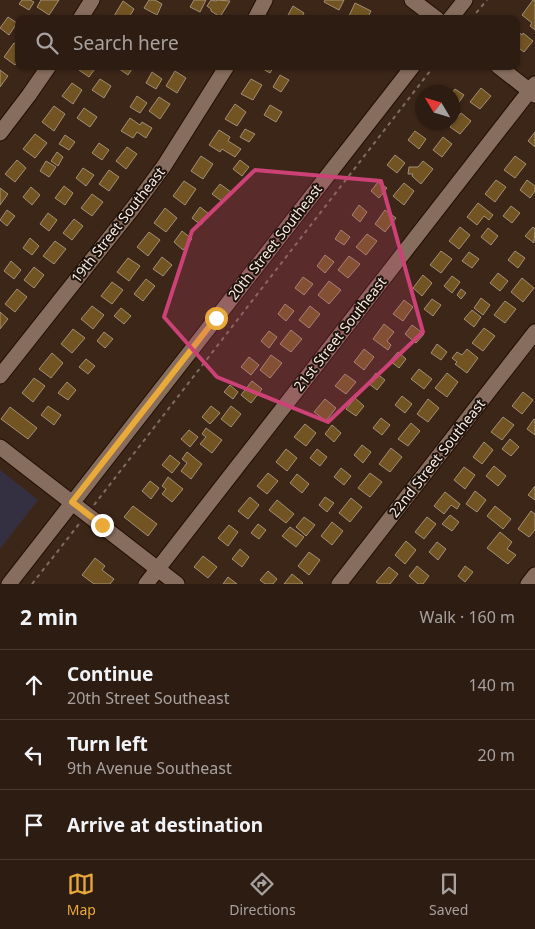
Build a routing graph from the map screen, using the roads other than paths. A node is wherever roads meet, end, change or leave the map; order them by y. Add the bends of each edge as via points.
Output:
1 (92, 0) edge
2 (265, 0) edge
3 (412, 0) edge
4 (465, 0) edge
5 (83, 15) edge
6 (257, 15) edge
7 (433, 15) edge
8 (453, 15) edge
9 (46, 70) edge
10 (224, 70) edge
11 (410, 70) edge
12 (504, 70) edge
13 (533, 90) edge
14 (0, 133) edge
15 (535, 332) edge
16 (0, 376) edge
17 (0, 447) edge
18 (72, 502) junction
19 (158, 569) junction
20 (535, 575) edge
21 (9, 584) edge
22 (146, 584) edge
23 (177, 584) edge
24 (339, 584) edge
25 (528, 584) edge

1 - 5 street
2 - 6 street
3 - 7 street
4 - 8 street
9 - 14 street
10 - 16 street, 19th Street Southeast via 164,166
11 - 18 street, 20th Street Southeast
12 - 13 street
13 - 19 street, 21st Street Southeast
15 - 24 street, 22nd Street Southeast
17 - 18 street
18 - 19 street
18 - 21 street, 20th Street Southeast
19 - 22 street, 21st Street Southeast
19 - 23 street
20 - 25 street

